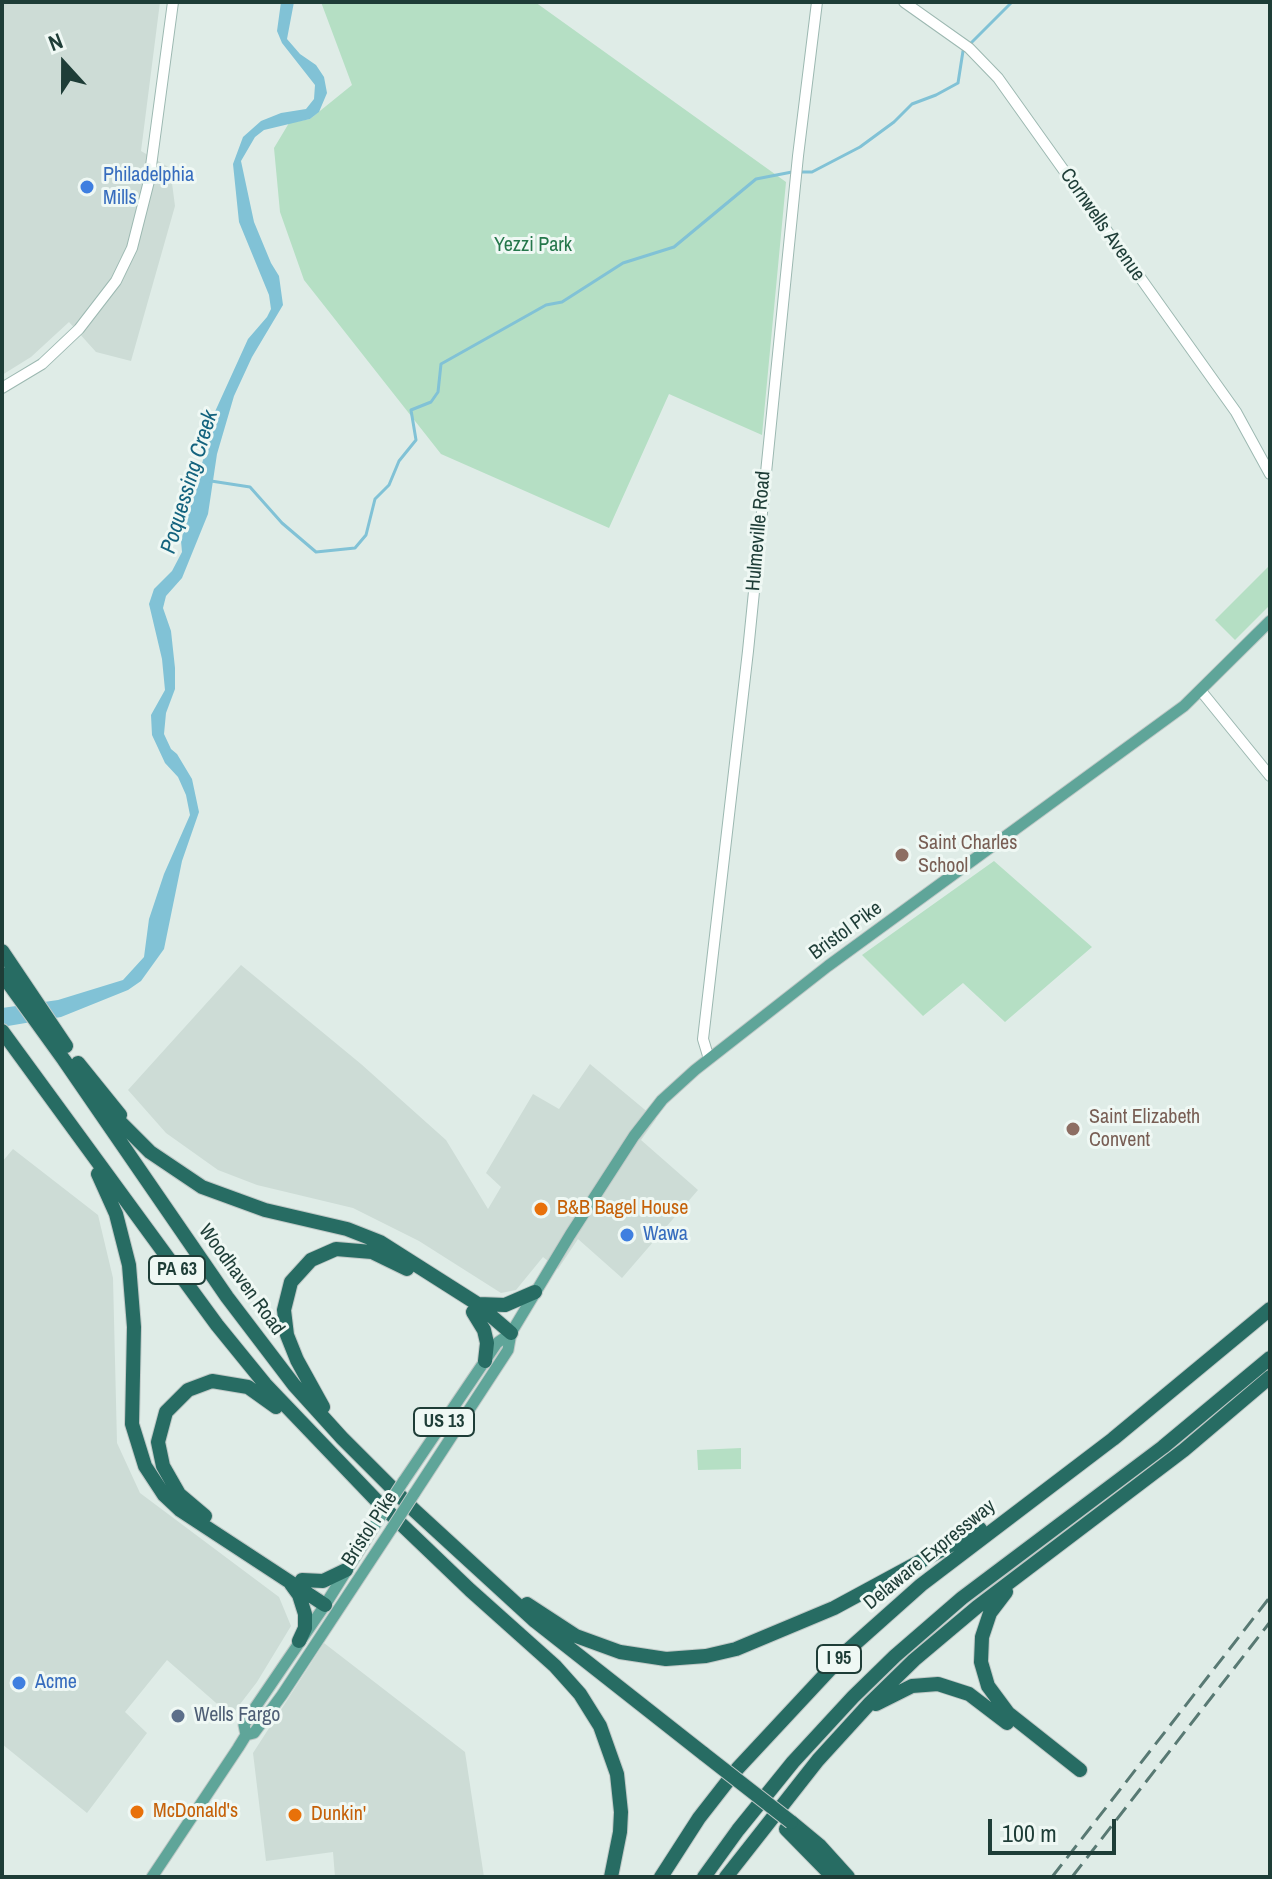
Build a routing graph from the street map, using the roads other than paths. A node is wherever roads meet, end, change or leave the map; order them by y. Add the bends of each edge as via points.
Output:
1 (173, 2) edge
2 (817, 2) edge
3 (904, 2) edge
4 (2, 388) edge
5 (1270, 474) edge
6 (1270, 621) edge
7 (1201, 691) junction
8 (1270, 776) edge
9 (2, 951) edge
10 (2, 974) edge
11 (26, 998) junction
12 (43, 1023) junction
13 (3, 1037) edge
14 (709, 1059) junction
15 (64, 1060) junction
16 (36, 1080) junction
17 (248, 1204) junction
18 (129, 1265) junction
19 (535, 1292) junction
20 (474, 1308) junction
21 (1270, 1309) edge
22 (511, 1333) junction
23 (1270, 1358) edge
24 (485, 1361) junction
25 (1270, 1377) edge
26 (342, 1438) junction
27 (329, 1451) junction
28 (1058, 1479) junction
29 (1093, 1520) junction
30 (427, 1549) junction
31 (346, 1570) junction
32 (488, 1575) junction
33 (296, 1582) junction
34 (331, 1604) junction
35 (299, 1641) junction
36 (842, 1732) junction
37 (246, 1735) junction
38 (701, 1758) junction
39 (788, 1826) junction
40 (152, 1877) edge
41 (611, 1877) edge
42 (661, 1877) edge
43 (704, 1877) edge
44 (726, 1877) edge
45 (833, 1877) edge
46 (848, 1877) edge

1 - 4 street via 149,181 132,248 116,281 79,329 42,364
2 - 14 street, Hulmeville Road via 703,1039
3 - 5 street, Cornwells Avenue via 967,46 998,78 1236,412
6 - 7 main road, Bristol Pike / US 13
7 - 8 street
7 - 14 main road, Bristol Pike / US 13
9 - 11 highway
10 - 11 highway, Woodhaven Road / PA 63
11 - 12 highway, Woodhaven Road / PA 63
12 - 15 highway, Woodhaven Road / PA 63
12 - 17 highway via 157,1151
13 - 16 highway, PA 63
13 - 18 highway via 80,1151
14 - 19 main road, Bristol Pike / US 13 via 643,1123
15 - 17 highway via 150,1152 202,1187
15 - 26 highway, Woodhaven Road / PA 63 via 227,1297
16 - 18 highway via 97,1173 116,1214
16 - 27 highway, PA 63 via 234,1347
17 - 20 highway via 368,1236
18 - 33 highway via 134,1327 131,1415 145,1466 180,1510
19 - 20 highway via 505,1305
19 - 22 main road, Bristol Pike / US 13
20 - 22 highway
20 - 24 highway via 487,1343
20 - 26 highway via 372,1252 330,1251 300,1269 286,1296 287,1335
21 - 28 highway, Delaware Expressway / I 95
22 - 24 main road, Bristol Pike / US 13
22 - 34 main road, Bristol Pike / US 13, bridge via 508,1350 392,1528
23 - 43 highway, I 95 via 895,1656 812,1740
24 - 31 main road, Bristol Pike / US 13, bridge
25 - 29 highway
26 - 32 highway, Woodhaven Road / PA 63
27 - 30 highway, PA 63
27 - 33 highway via 263,1396 225,1382 206,1382 188,1390 170,1406 160,1426 160,1458 179,1494
28 - 32 highway via 861,1595 786,1630 706,1656 646,1657 598,1644 558,1625
28 - 42 highway, Delaware Expressway / I 95 via 887,1614 813,1685 723,1786
29 - 36 highway via 944,1633
29 - 36 highway via 1000,1599 986,1621 981,1646 984,1678 996,1701 1077,1773 982,1703 946,1685 921,1684 897,1692
30 - 38 highway
30 - 41 highway via 555,1666 592,1712 614,1760 620,1792 620,1832
31 - 33 highway via 323,1581
31 - 34 main road, Bristol Pike / US 13
32 - 38 highway
33 - 34 highway
33 - 35 highway via 305,1614
34 - 35 main road, Bristol Pike / US 13
34 - 37 main road, Bristol Pike / US 13 via 254,1733
35 - 37 main road, Bristol Pike / US 13 via 244,1725
36 - 44 highway
37 - 40 main road, Bristol Pike / US 13
38 - 39 highway
39 - 45 highway
39 - 46 highway via 820,1846

